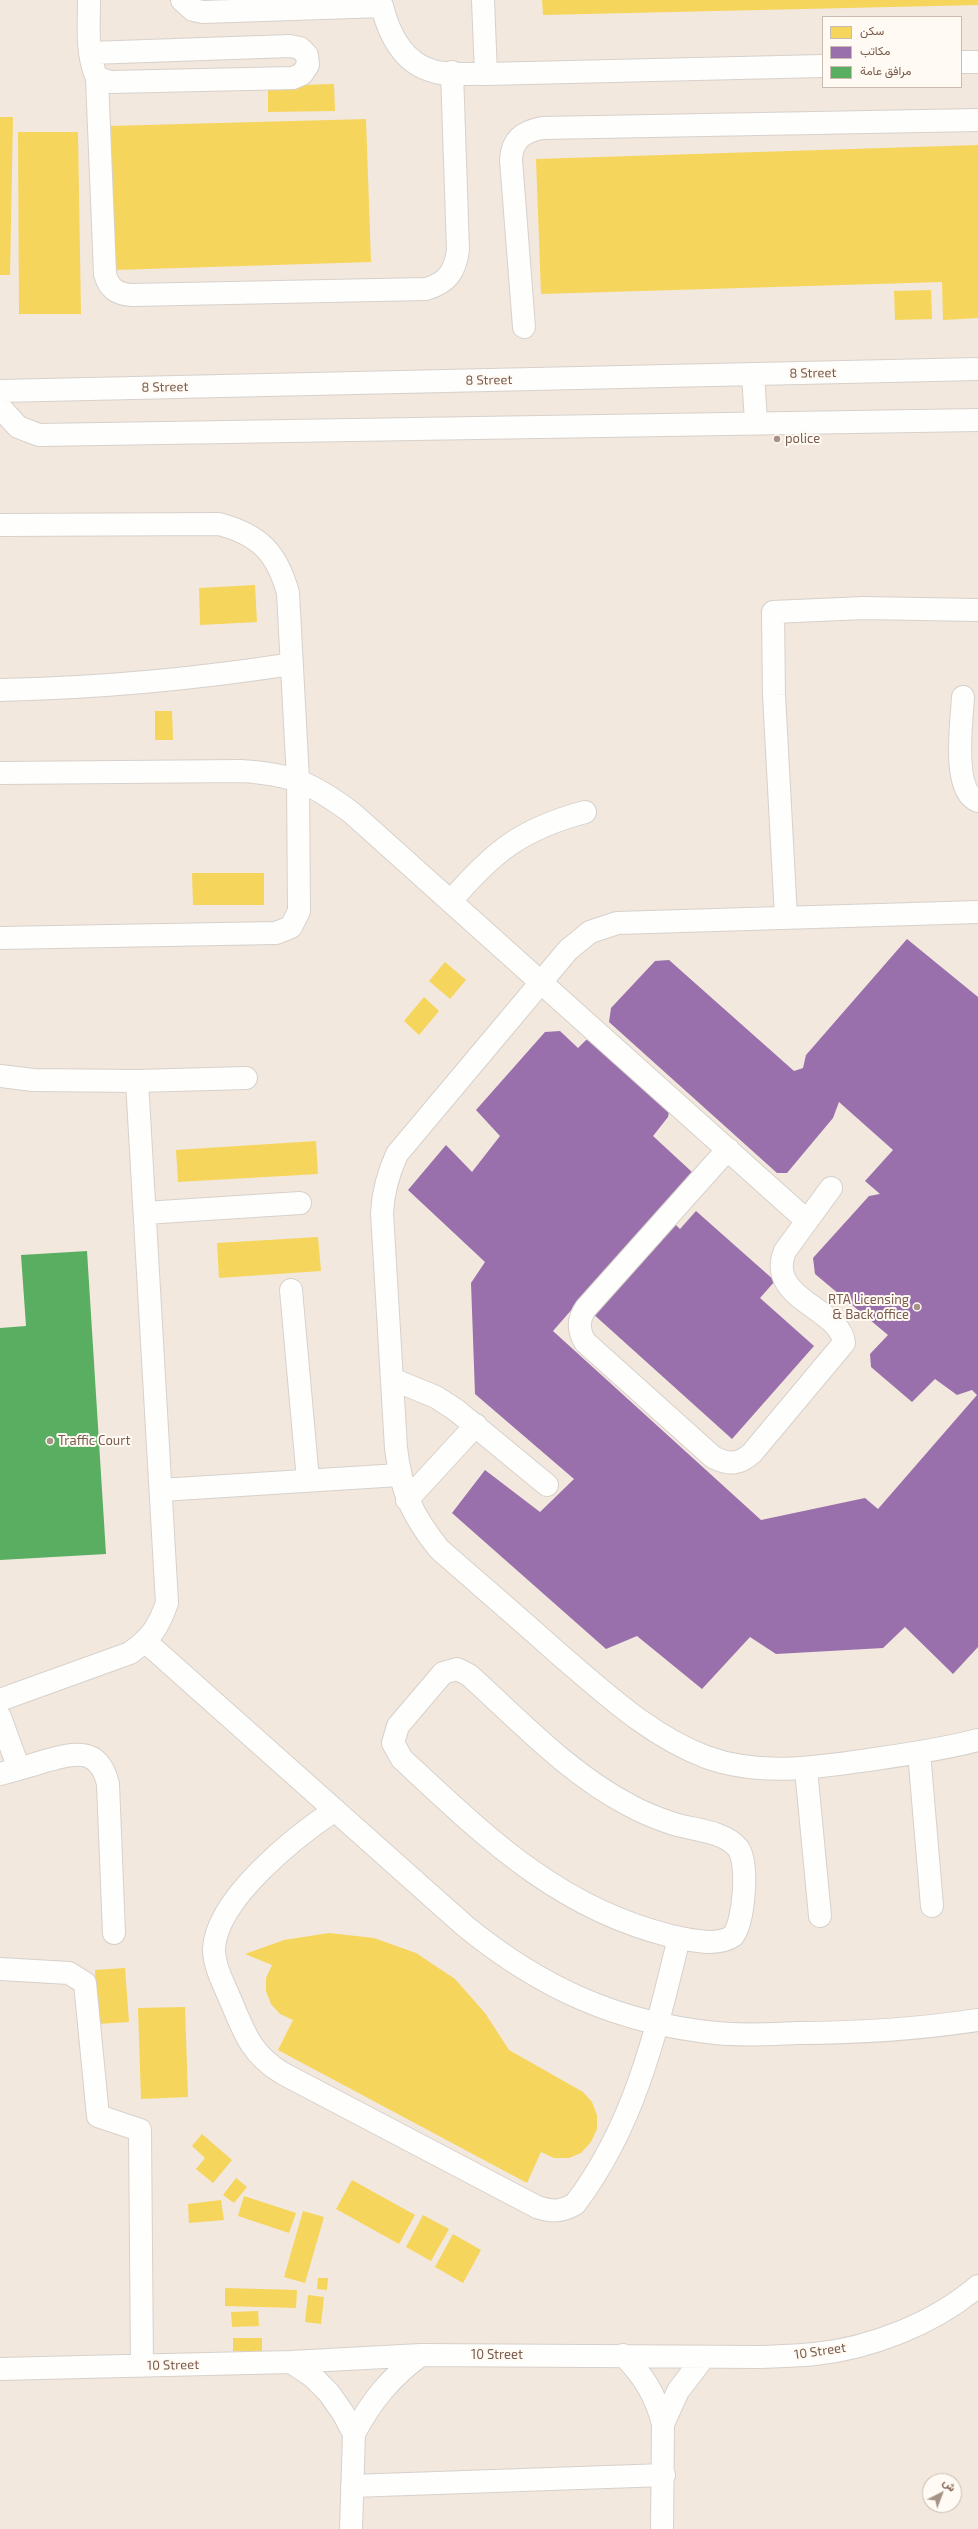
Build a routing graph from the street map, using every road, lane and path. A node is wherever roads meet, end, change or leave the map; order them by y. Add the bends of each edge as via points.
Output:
1 (89, 0) edge
2 (182, 0) edge
3 (483, 0) edge
4 (90, 53) junction
5 (962, 62) edge
6 (978, 62) edge
7 (822, 66) edge
8 (452, 72) junction
9 (486, 74) junction
10 (97, 78) junction
11 (978, 120) edge
12 (524, 327) dead end
13 (978, 369) edge
14 (753, 374) junction
15 (0, 391) edge
16 (0, 407) edge
17 (978, 420) edge
18 (756, 422) junction
19 (0, 525) edge
20 (978, 610) edge
21 (292, 664) junction
22 (0, 690) edge
23 (963, 697) dead end
24 (0, 773) edge
25 (298, 779) junction
26 (978, 801) edge
27 (585, 812) dead end
28 (451, 901) junction
29 (978, 912) edge
30 (786, 917) junction
31 (0, 938) edge
32 (541, 982) junction
33 (0, 1076) edge
34 (246, 1078) dead end
35 (137, 1081) junction
36 (728, 1149) junction
37 (831, 1188) dead end
38 (300, 1203) dead end
39 (145, 1213) junction
40 (806, 1220) junction
41 (291, 1290) dead end
42 (392, 1379) junction
43 (476, 1425) junction
44 (399, 1475) junction
45 (308, 1480) junction
46 (547, 1484) dead end
47 (161, 1490) junction
48 (407, 1500) junction
49 (146, 1642) junction
50 (0, 1700) edge
51 (0, 1717) edge
52 (978, 1740) edge
53 (919, 1752) junction
54 (806, 1769) junction
55 (10, 1771) edge
56 (336, 1810) junction
57 (932, 1906) dead end
58 (820, 1916) dead end
59 (114, 1934) dead end
60 (679, 1938) junction
61 (0, 1969) edge
62 (978, 2020) edge
63 (658, 2025) junction
64 (978, 2286) edge
65 (420, 2355) junction
66 (623, 2355) junction
67 (704, 2357) junction
68 (291, 2362) junction
69 (142, 2366) junction
70 (0, 2369) edge
71 (663, 2424) junction
72 (354, 2434) junction
73 (664, 2475) junction
74 (352, 2486) junction
75 (351, 2529) edge
76 (662, 2529) edge

1 - 4 street
2 - 8 street via 193,10 203,12 382,6 392,35 406,56 421,67 434,72
3 - 9 street
4 - 10 street
4 - 10 street via 290,46 300,48 307,55 308,65 302,74 293,78 111,82
5 - 6 street
7 - 9 street
8 - 9 street
8 - 10 street via 458,250 456,264 450,276 439,285 426,289 140,295 114,291 104,274
11 - 12 street via 550,128 529,131 518,138 512,148 511,160
13 - 14 street, 8 Street
14 - 15 street, 8 Street
14 - 18 street
16 - 18 street via 18,427 39,434
17 - 18 street
19 - 21 street via 219,524 242,530 265,547 282,570 288,593
20 - 30 street via 864,608 773,612 774,696
21 - 22 street via 147,683
21 - 25 street
23 - 26 street via 961,774 964,788
24 - 25 street via 241,771 272,773
25 - 28 street via 326,793 352,813
25 - 31 street via 299,911 291,927 284,931
27 - 28 street via 554,820 519,837 497,852
28 - 32 street
29 - 30 street
30 - 32 street via 617,923 578,940
32 - 36 street
32 - 42 street via 409,1138 397,1154 388,1173 382,1213
33 - 35 street via 33,1080
34 - 35 street
35 - 39 street
36 - 40 street
36 - 40 street via 586,1308 579,1324 580,1334 585,1342 713,1457 722,1462 744,1460 752,1453 844,1343 842,1333 787,1285 781,1274 780,1262 784,1251
37 - 40 street
38 - 39 street
39 - 47 street
41 - 45 street
42 - 43 street via 436,1398
42 - 44 street
43 - 46 street
43 - 48 street
44 - 45 street
44 - 48 street
45 - 47 street
47 - 49 street via 167,1603 159,1625
48 - 54 street via 420,1524 439,1549 631,1716 671,1742 708,1757 747,1767
49 - 50 street via 112,1661
49 - 56 street
51 - 55 street
52 - 53 street via 942,1750
53 - 54 street
53 - 57 street
54 - 58 street
55 - 59 street via 71,1754 84,1755 96,1760 104,1771 108,1784
56 - 63 street via 499,1954 569,1994 614,2012
56 - 63 street via 297,1837 268,1863 229,1909 216,1933 214,1949 217,1966 244,2032 254,2050 266,2063 550,2212 564,2210 575,2204 584,2193 631,2108
60 - 60 street via 721,1941 727,1940 738,1930 745,1869 738,1849 720,1836 652,1815 609,1794 569,1766 464,1671 457,1669 443,1673 396,1730 393,1742 402,1759 491,1841 553,1886 622,1920
60 - 63 street
61 - 69 street via 69,1973 85,1983 98,2116 140,2130
62 - 63 street via 837,2033 717,2033
64 - 67 street, 10 Street via 922,2322 871,2342 816,2354
65 - 66 street, 10 Street
65 - 68 street, 10 Street
65 - 72 street via 398,2372 375,2398
66 - 67 street, 10 Street
66 - 71 street via 649,2386
67 - 71 street via 678,2391
68 - 69 street, 10 Street
68 - 72 street via 312,2376 329,2393 343,2412
69 - 70 street, 10 Street
71 - 73 street
72 - 74 street
73 - 74 street
73 - 76 street
74 - 75 street

